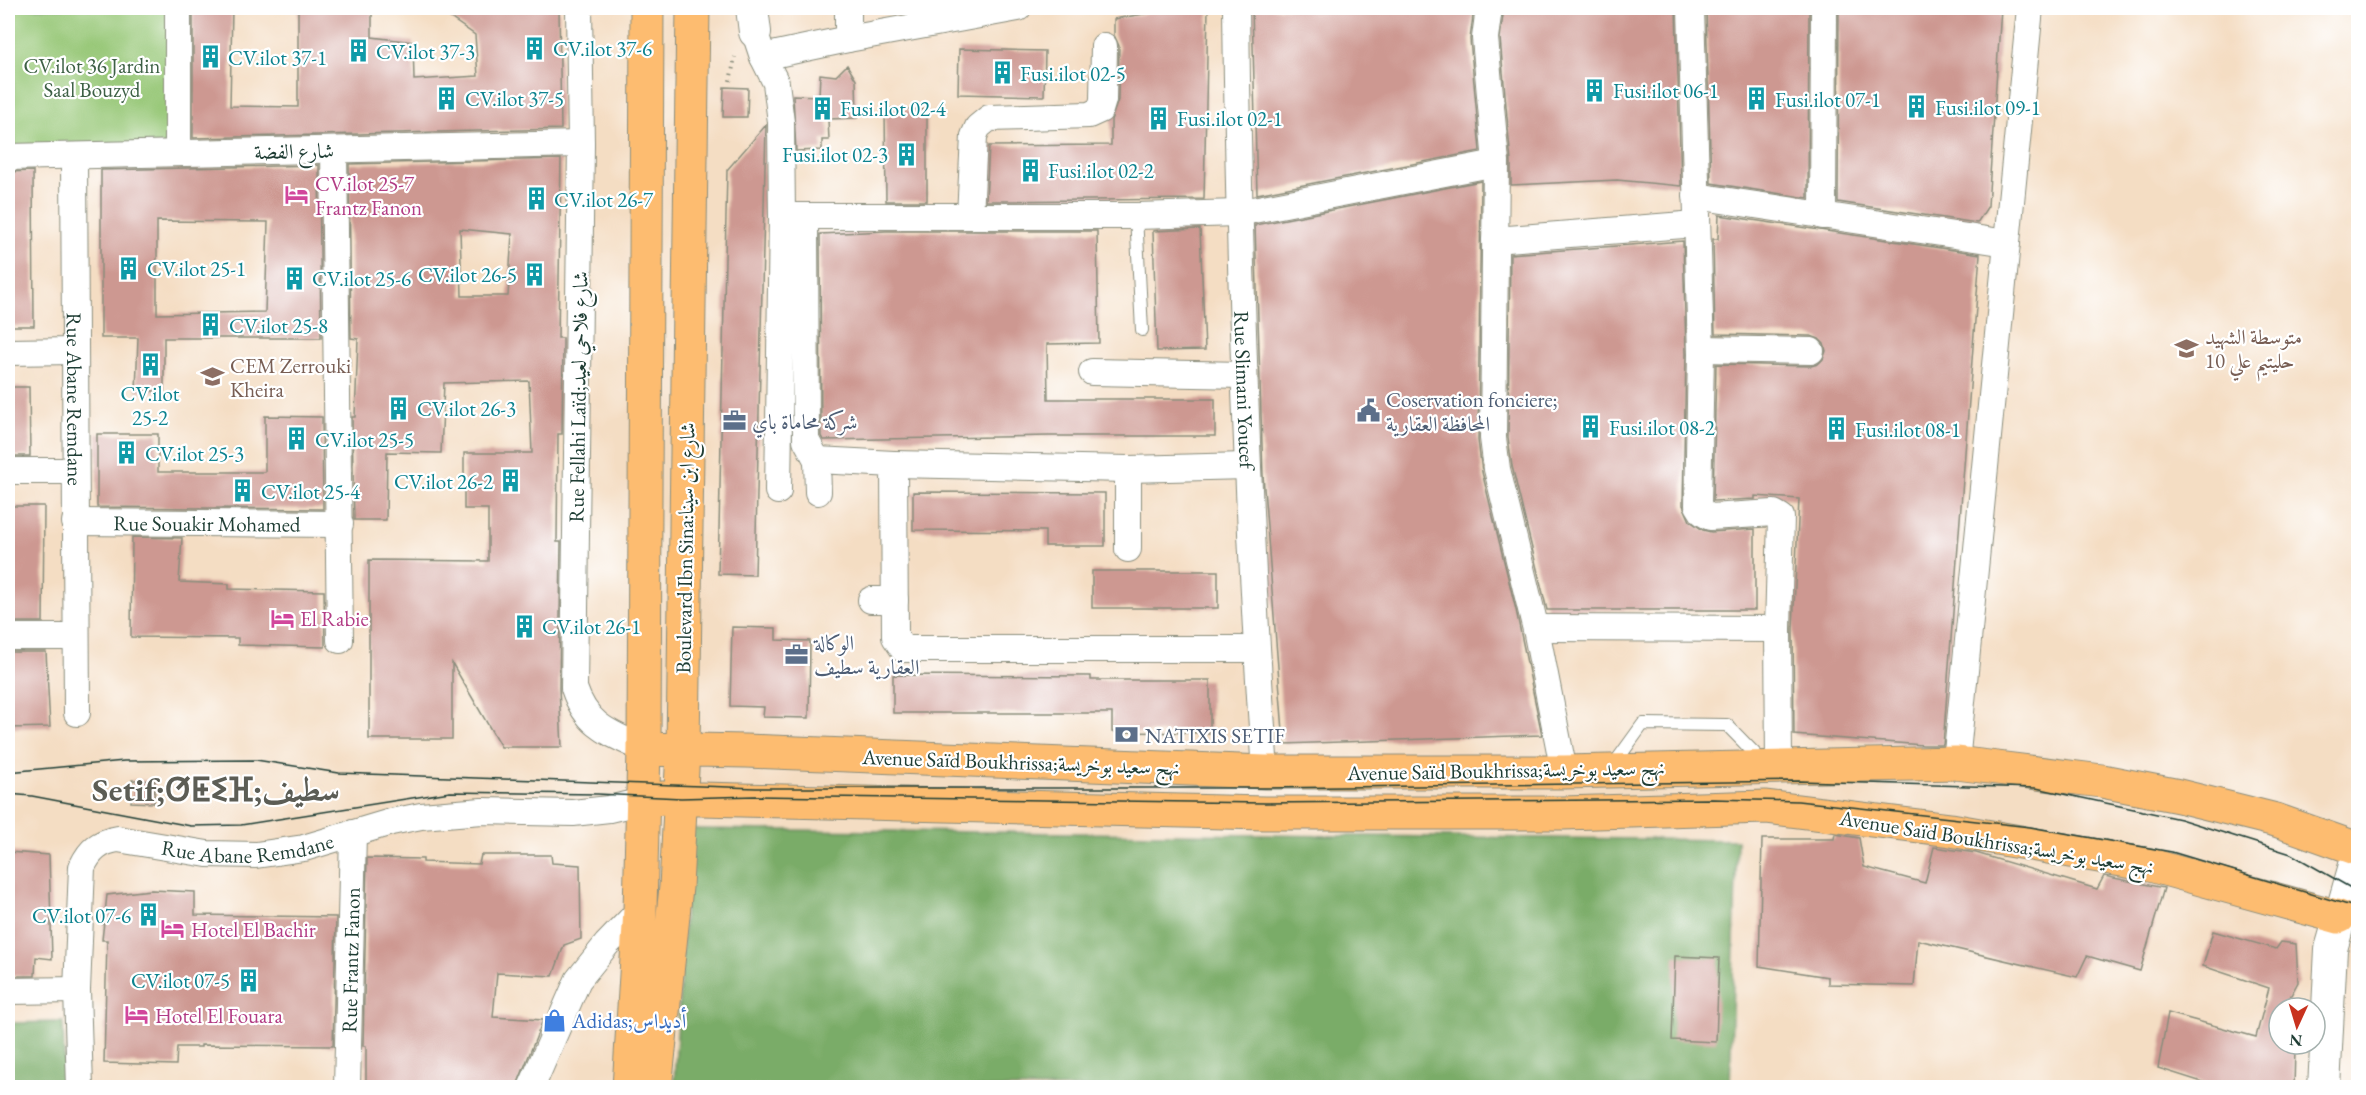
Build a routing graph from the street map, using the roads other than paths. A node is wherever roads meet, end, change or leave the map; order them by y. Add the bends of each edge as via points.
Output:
1 (178, 8) edge
2 (579, 8) edge
3 (647, 8) edge
4 (693, 8) edge
5 (848, 8) edge
6 (1018, 8) edge
7 (1236, 8) edge
8 (1489, 8) edge
9 (1691, 8) edge
10 (1824, 8) edge
11 (2031, 8) edge
12 (949, 14) edge
13 (752, 36) edge
14 (848, 39) junction
15 (1104, 46) dead end
16 (581, 144) junction
17 (334, 150) junction
18 (178, 153) junction
19 (74, 156) junction
20 (8, 157) edge
21 (1496, 163) junction
22 (1696, 196) junction
23 (1238, 213) junction
24 (794, 216) junction
25 (970, 216) junction
26 (1136, 216) junction
27 (1823, 216) junction
28 (1696, 224) junction
29 (1495, 240) junction
30 (2007, 243) junction
31 (1142, 330) dead end
32 (1701, 349) junction
33 (75, 351) junction
34 (1810, 351) dead end
35 (8, 352) edge
36 (1092, 372) dead end
37 (1244, 375) junction
38 (817, 460) junction
39 (894, 464) junction
40 (1247, 466) junction
41 (1128, 468) junction
42 (8, 471) edge
43 (75, 471) junction
44 (778, 491) dead end
45 (818, 492) dead end
46 (75, 522) junction
47 (340, 524) junction
48 (1128, 549) dead end
49 (1536, 628) junction
50 (1778, 629) junction
51 (8, 637) edge
52 (76, 637) junction
53 (340, 640) dead end
54 (1256, 648) junction
55 (77, 713) dead end
56 (644, 749) junction
57 (683, 750) junction
58 (1956, 764) junction
59 (1773, 766) junction
60 (1609, 770) junction
61 (1265, 772) junction
62 (1564, 772) junction
63 (681, 798) junction
64 (643, 801) junction
65 (353, 833) junction
66 (2358, 849) edge
67 (2358, 855) edge
68 (640, 910) junction
69 (2339, 917) junction
70 (77, 990) junction
71 (8, 991) edge
72 (638, 1086) edge
73 (80, 1088) edge
74 (347, 1088) edge
75 (531, 1088) edge
76 (2324, 1088) edge

1 - 18 street
2 - 16 street, Rue Fellahi Laïd;شارع فلاحي لعيد
3 - 56 main road, Boulevard Ibn Sina:شارع ابن سينا
4 - 57 main road, Boulevard Ibn Sina:شارع ابن سينا
5 - 14 street
6 - 12 street
7 - 23 street, Rue Slimani Youcef
8 - 21 street via 1485,38
9 - 22 street
10 - 27 street
11 - 30 street
12 - 14 street
13 - 14 street
13 - 24 street via 776,83
15 - 25 street via 1100,110 1089,115 989,118 978,127 974,136
16 - 17 street, شارع الفضة
16 - 56 street, Rue Fellahi Laïd;شارع فلاحي لعيد via 574,688 588,717 602,729
17 - 18 street, شارع الفضة
17 - 47 street
18 - 19 street, شارع الفضة
19 - 20 street, شارع الفضة
19 - 33 street, Rue Abane Remdane
21 - 23 street
21 - 29 street
22 - 27 street
22 - 28 street
23 - 26 street
23 - 37 street, Rue Slimani Youcef
24 - 25 street
24 - 38 street via 806,441
24 - 44 street
25 - 26 street
26 - 31 lane
27 - 30 street
28 - 29 street
28 - 32 street
29 - 49 street via 1493,438
30 - 58 street
32 - 34 street
32 - 50 street via 1698,505 1710,517 1774,513 1781,517
33 - 35 street
33 - 43 street, Rue Abane Remdane
36 - 37 street
37 - 40 street, Rue Slimani Youcef
38 - 39 street
38 - 45 street
39 - 41 street
39 - 54 street via 883,600 903,649
40 - 41 street
40 - 54 street, Rue Slimani Youcef
41 - 48 street
42 - 43 street
43 - 46 street, Rue Abane Remdane
46 - 47 street, Rue Souakir Mohamed
46 - 52 street, Rue Abane Remdane
47 - 53 street
49 - 50 street
49 - 62 street
50 - 59 street
51 - 52 street
52 - 55 street, Rue Abane Remdane
54 - 61 street, Rue Slimani Youcef
56 - 57 main road, Avenue Saïd Boukhrissa;نهج سعيد بوخريسة
56 - 64 main road, Boulevard Ibn Sina:شارع ابن سينا
57 - 61 main road, Avenue Saïd Boukhrissa;نهج سعيد بوخريسة
57 - 63 main road, Boulevard Ibn Sina:شارع ابن سينا
58 - 59 main road, Avenue Saïd Boukhrissa;نهج سعيد بوخريسة
58 - 66 main road, Avenue Saïd Boukhrissa;نهج سعيد بوخريسة via 2179,796 2276,820
59 - 60 main road, Avenue Saïd Boukhrissa;نهج سعيد بوخريسة
59 - 60 lane via 1727,725 1643,724
60 - 62 main road, Avenue Saïd Boukhrissa;نهج سعيد بوخريسة
61 - 62 main road, Avenue Saïd Boukhrissa;نهج سعيد بوخريسة
63 - 64 main road, Avenue Saïd Boukhrissa;نهج سعيد بوخريسة
63 - 69 main road, Avenue Saïd Boukhrissa;نهج سعيد بوخريسة via 1264,813 1563,813 1766,807 1951,831 2150,865
63 - 72 main road, Boulevard Ibn Sina:شارع ابن سينا via 676,887
64 - 65 street, Rue Abane Remdane via 573,813 452,812
64 - 68 main road, Boulevard Ibn Sina:شارع ابن سينا
65 - 70 street, Rue Abane Remdane via 304,848 256,855 207,854 118,839 95,847 82,867
65 - 74 street, Rue Frantz Fanon
67 - 69 street
68 - 72 main road, Boulevard Ibn Sina:شارع ابن سينا
68 - 75 street via 578,980
69 - 76 street via 2331,949
70 - 71 street
70 - 73 street, Rue Abane Remdane

